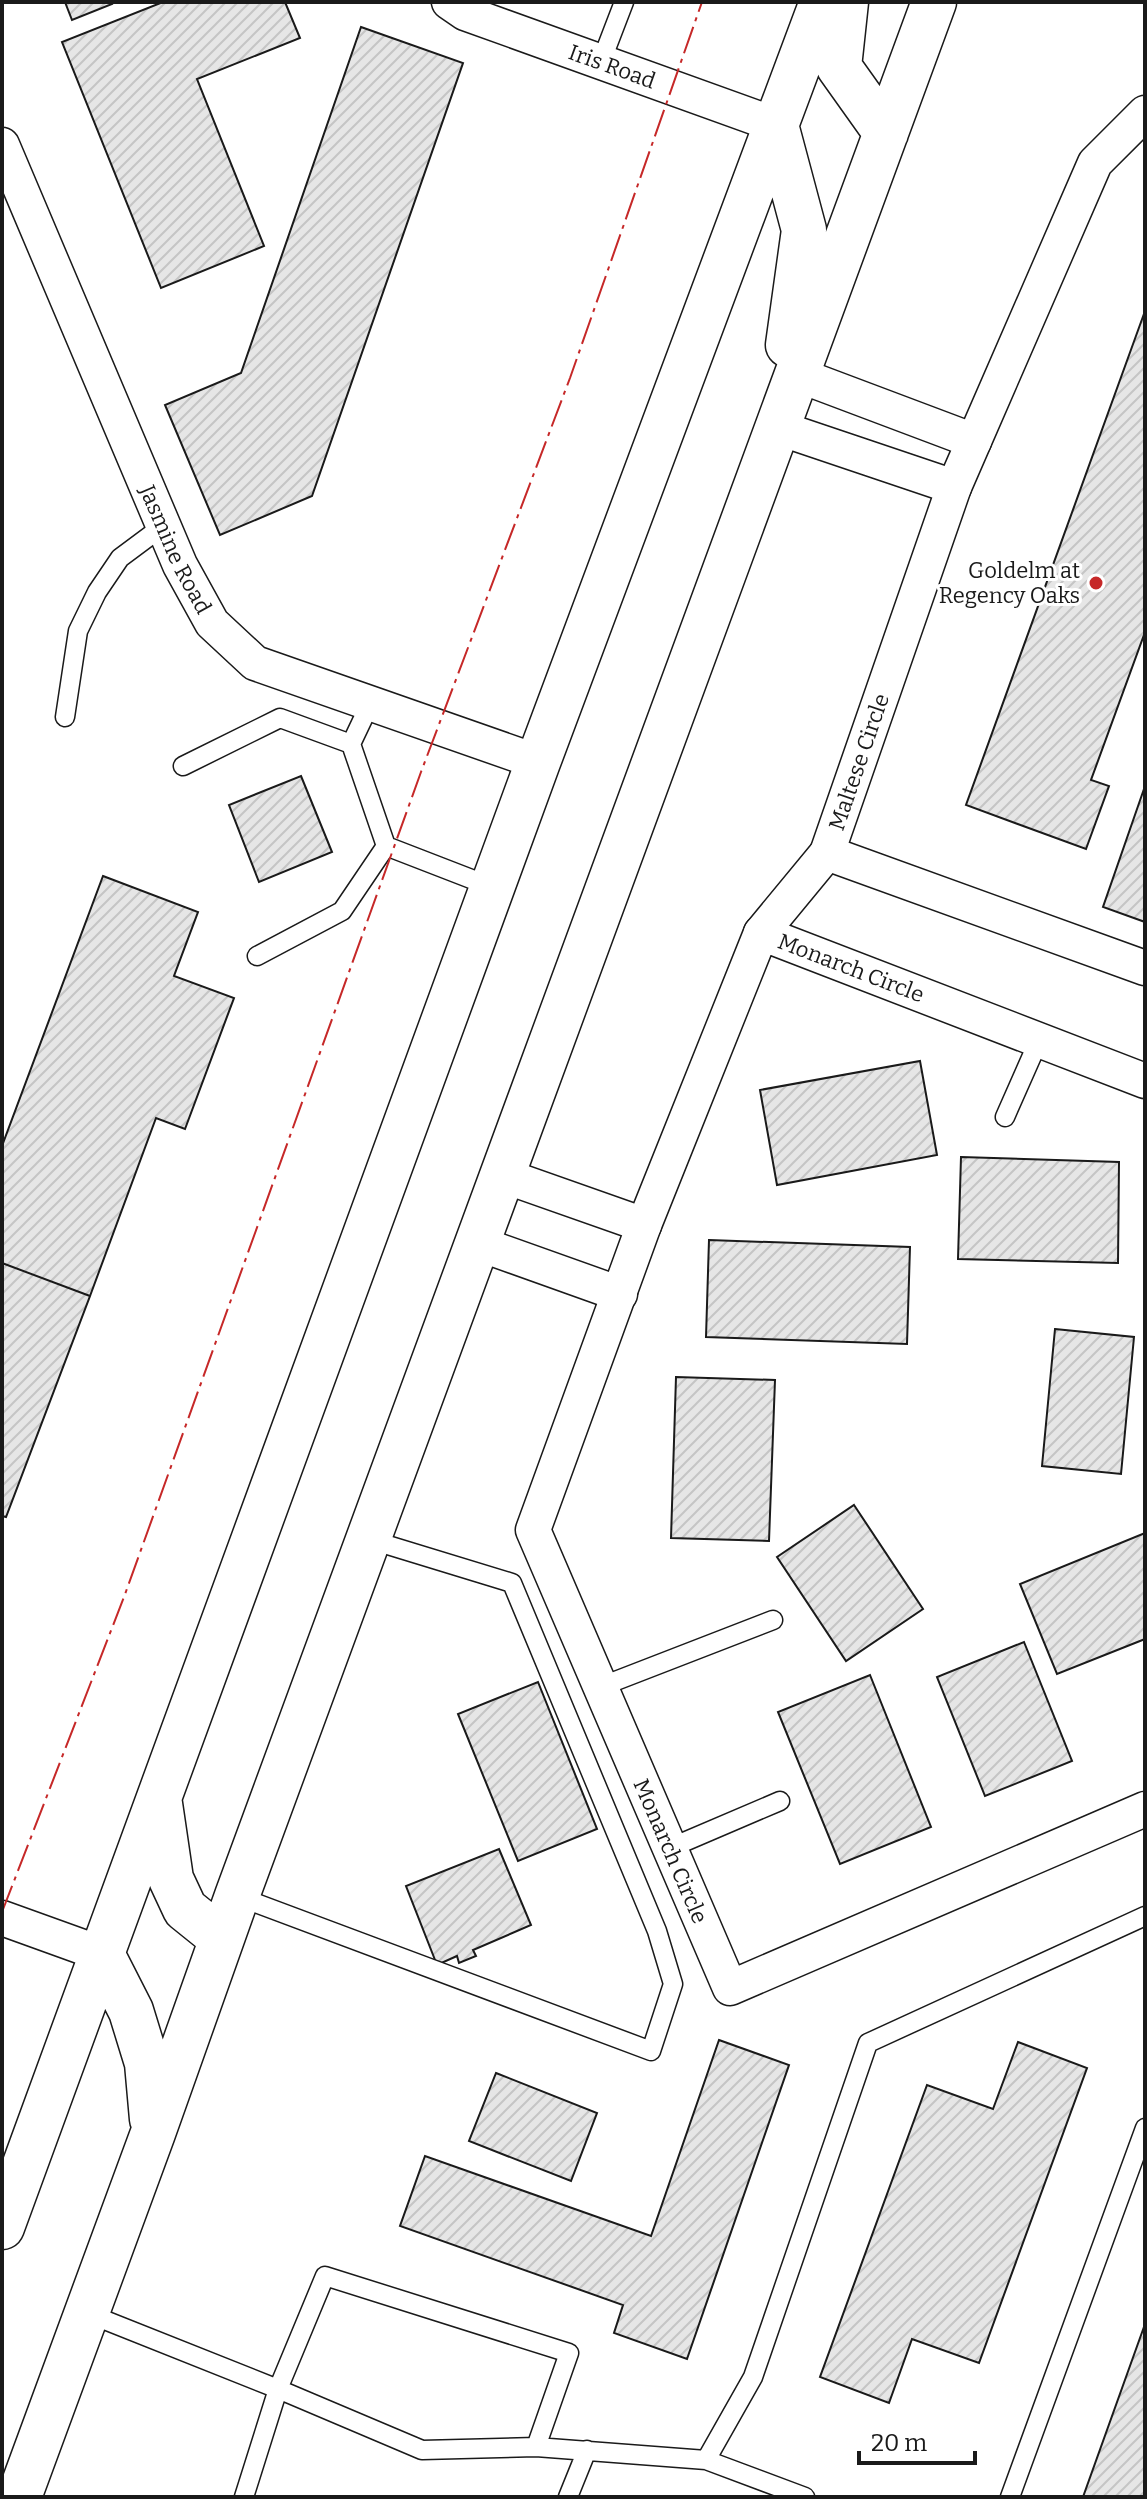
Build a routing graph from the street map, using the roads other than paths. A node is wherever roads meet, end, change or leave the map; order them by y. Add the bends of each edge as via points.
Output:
1 (449, 2) edge
2 (624, 2) edge
3 (822, 2) edge
4 (846, 2) edge
5 (934, 2) edge
6 (601, 62) junction
7 (1145, 113) edge
8 (776, 125) junction
9 (886, 133) junction
10 (2, 145) edge
11 (796, 374) junction
12 (776, 427) junction
13 (974, 441) junction
14 (954, 487) junction
15 (163, 526) junction
16 (370, 704) junction
17 (65, 717) dead end
18 (351, 744) junction
19 (538, 762) junction
20 (183, 766) dead end
21 (386, 846) junction
22 (827, 853) junction
23 (492, 887) junction
24 (761, 933) junction
25 (257, 956) dead end
26 (1145, 968) edge
27 (1039, 1040) junction
28 (1145, 1081) edge
29 (1005, 1117) dead end
30 (502, 1175) junction
31 (644, 1225) junction
32 (477, 1243) junction
33 (620, 1294) junction
34 (368, 1539) junction
35 (773, 1620) dead end
36 (600, 1687) junction
37 (159, 1798) junction
38 (780, 1801) dead end
39 (1145, 1809) edge
40 (670, 1848) junction
41 (237, 1896) junction
42 (1145, 1916) edge
43 (2, 1918) edge
44 (221, 1938) junction
45 (102, 1954) junction
46 (1145, 2128) edge
47 (153, 2133) junction
48 (2, 2227) edge
49 (87, 2313) junction
50 (278, 2389) junction
51 (536, 2447) junction
52 (587, 2450) junction
53 (706, 2460) junction
54 (19, 2497) edge
55 (244, 2497) edge
56 (568, 2497) edge
57 (805, 2497) edge
58 (1010, 2497) edge

1 - 6 street, Iris Road via 465,13
2 - 6 lane
3 - 8 main road
4 - 9 main road via 839,67
5 - 9 main road
6 - 8 street, Iris Road
7 - 13 street, Maltese Circle via 1095,163
8 - 12 main road via 804,230
8 - 19 main road
9 - 11 main road
10 - 15 street, Jasmine Road
11 - 12 main road
11 - 13 street
12 - 14 street
12 - 30 main road
13 - 14 street, Maltese Circle
14 - 22 street, Maltese Circle
15 - 16 street, Jasmine Road via 212,623 255,663
15 - 17 lane via 120,558 97,592 78,631
16 - 18 lane
16 - 19 street, Jasmine Road
18 - 20 lane via 280,718
18 - 21 lane
19 - 23 main road
21 - 23 lane
21 - 25 lane via 342,911
22 - 24 street
22 - 26 street, Maltese Circle
23 - 37 main road
24 - 27 street, Monarch Circle
24 - 31 street, Monarch Circle
27 - 28 street, Monarch Circle
27 - 29 lane
30 - 31 street
30 - 32 main road
31 - 33 street, Monarch Circle
32 - 33 street
32 - 34 main road
33 - 36 street, Monarch Circle via 533,1530
34 - 41 main road
34 - 41 lane via 512,1583 657,1931 673,1984 651,2051
35 - 36 lane
36 - 40 street, Monarch Circle
37 - 44 main road via 171,1879 185,1909
37 - 45 main road
38 - 40 lane
39 - 40 street, Monarch Circle via 730,1988
41 - 44 main road
42 - 53 lane via 868,2043 753,2377
43 - 45 street
44 - 47 main road
45 - 47 main road via 131,2011 147,2063
45 - 48 main road
46 - 58 lane
47 - 49 main road
49 - 50 lane
49 - 54 main road
50 - 51 lane via 422,2450
50 - 51 lane via 325,2276 569,2353
50 - 55 lane
51 - 52 lane
52 - 53 lane
52 - 56 lane
53 - 57 lane

